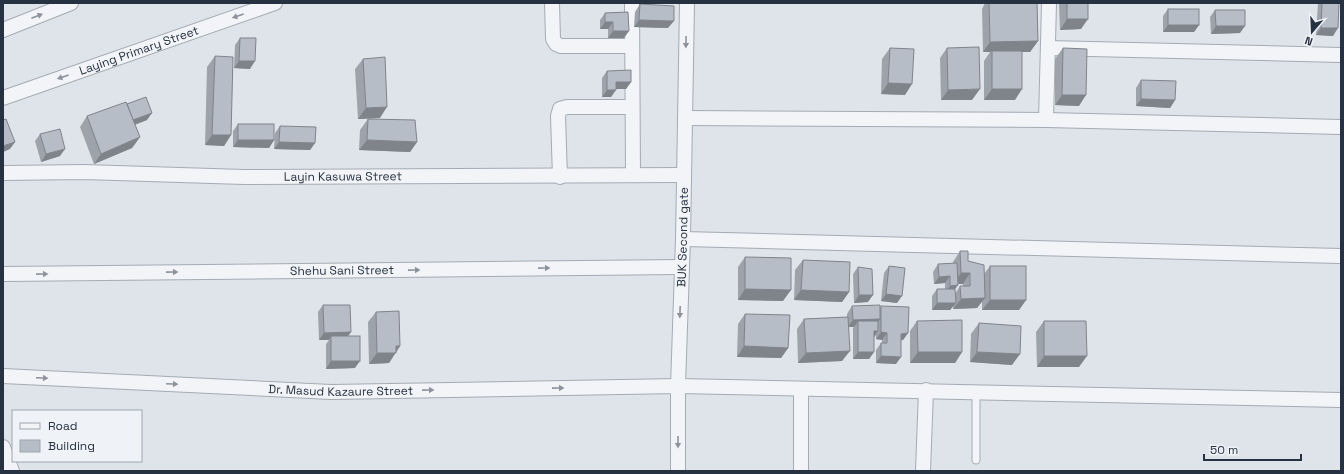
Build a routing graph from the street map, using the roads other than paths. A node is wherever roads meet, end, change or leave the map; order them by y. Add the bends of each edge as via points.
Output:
1 (71, 3) edge
2 (275, 3) edge
3 (552, 3) edge
4 (632, 3) edge
5 (687, 3) edge
6 (1049, 3) edge
7 (3, 30) edge
8 (632, 46) junction
9 (1048, 48) junction
10 (1341, 55) edge
11 (3, 98) edge
12 (632, 107) junction
13 (685, 118) junction
14 (1046, 120) junction
15 (1341, 127) edge
16 (3, 174) edge
17 (633, 175) junction
18 (684, 175) junction
19 (560, 176) junction
20 (683, 239) junction
21 (1341, 256) edge
22 (681, 266) junction
23 (3, 274) edge
24 (3, 376) edge
25 (678, 386) junction
26 (801, 388) junction
27 (926, 390) junction
28 (976, 392) junction
29 (1341, 400) edge
30 (3, 447) edge
31 (976, 460) dead end
32 (12, 471) edge
33 (678, 471) edge
34 (801, 471) edge
35 (923, 471) edge

7 -> 1 street
2 -> 11 street, Laying Primary Street
3 - 8 street via 553,39 556,44
4 - 8 street
5 -> 13 street, BUK Second gate
6 - 9 street
8 - 12 street
9 - 10 street
9 - 14 street
12 - 17 street
12 - 19 street via 560,109
13 - 14 street
13 - 18 street, BUK Second gate
14 - 15 street
16 - 19 street, Layin Kasuwa Street via 84,172 244,177
17 - 18 street, Layin Kasuwa Street
17 - 19 street, Layin Kasuwa Street
18 - 20 street, BUK Second gate
20 - 21 street
20 - 22 street, BUK Second gate
23 -> 22 street, Shehu Sani Street
22 -> 25 street, BUK Second gate
24 -> 25 street, Dr. Masud Kazaure Street via 331,392
25 - 26 street, Dr. Masud Kazaure Street
25 -> 33 street, BUK Second gate
26 - 27 street, Dr. Masud Kazaure Street
26 - 34 street
27 - 28 street, Dr. Masud Kazaure Street
27 - 35 street
28 - 29 street, Dr. Masud Kazaure Street
28 - 31 lane
30 - 32 street

